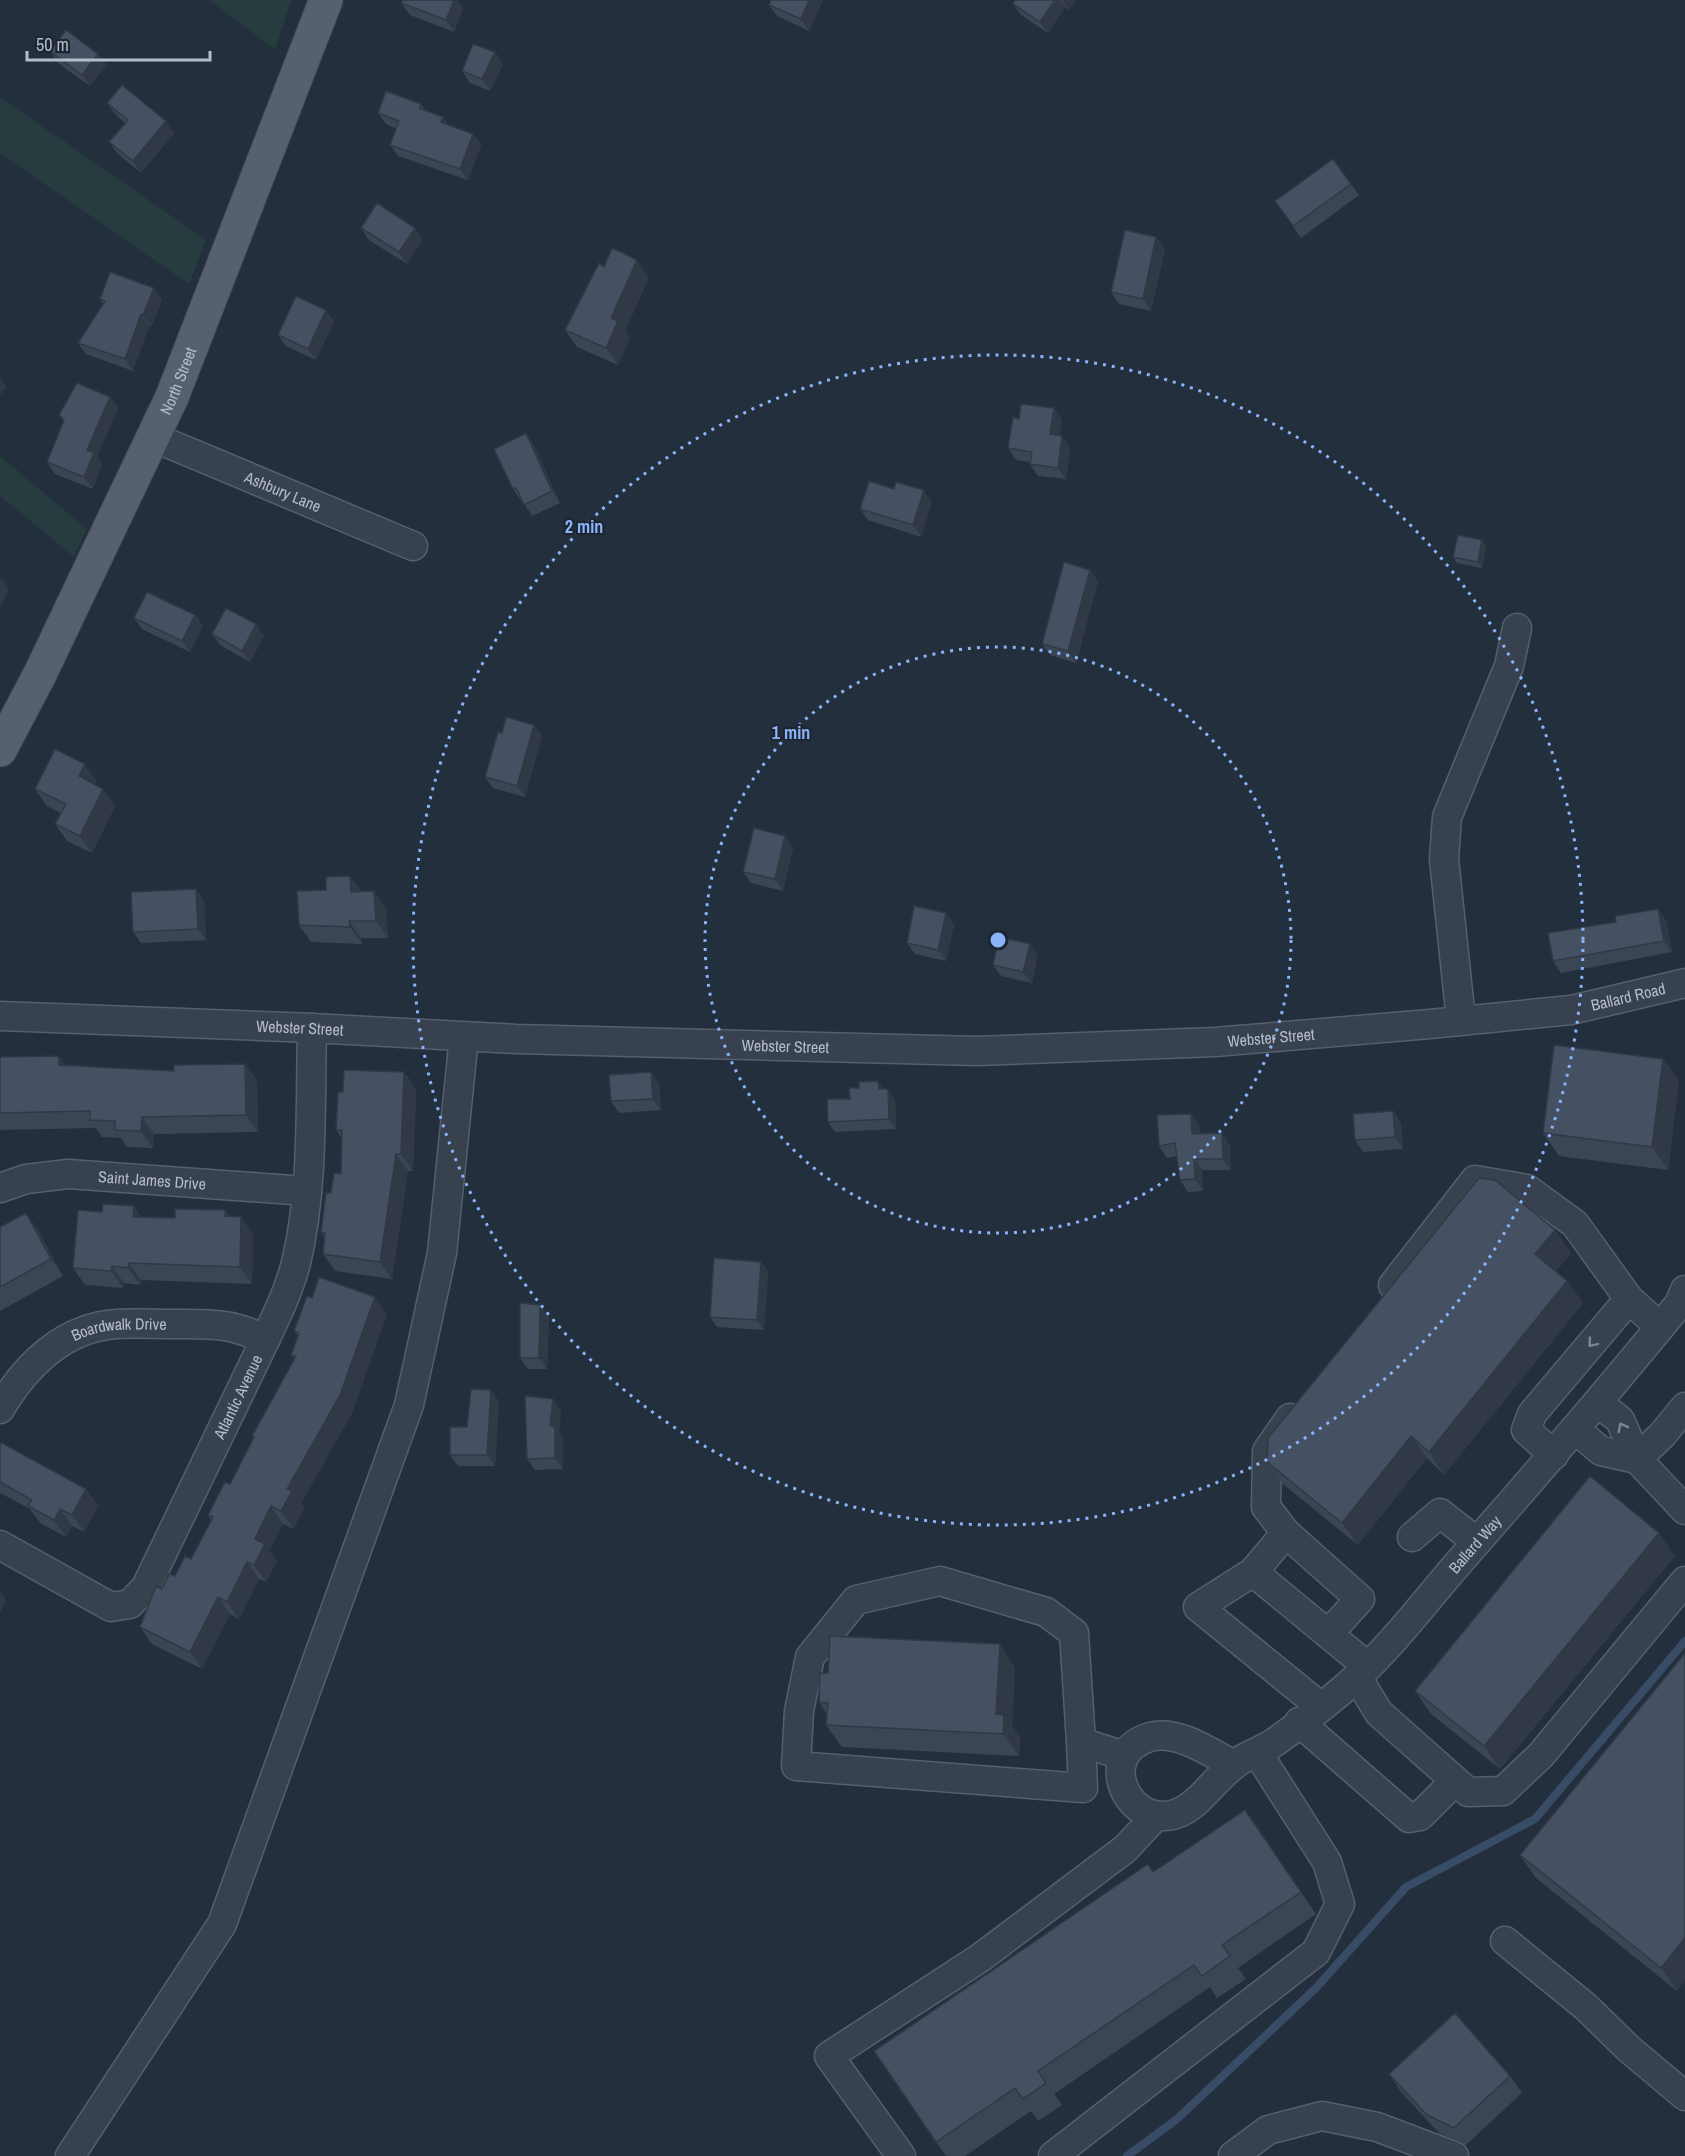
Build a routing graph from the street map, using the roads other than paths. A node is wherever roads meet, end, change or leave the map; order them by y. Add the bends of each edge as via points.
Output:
1 (326, 0) edge
2 (153, 437) junction
3 (412, 546) dead end
4 (1517, 628) dead end
5 (0, 750) edge
6 (1685, 983) edge
7 (1571, 1010) joint
8 (0, 1016) edge
9 (1461, 1020) junction
10 (312, 1028) junction
11 (464, 1036) junction
12 (0, 1188) edge
13 (307, 1191) junction
14 (1685, 1290) edge
15 (1629, 1299) junction
16 (1377, 1305) edge
17 (1660, 1327) junction
18 (265, 1340) junction
19 (5, 1390) edge
20 (1308, 1393) edge
21 (1598, 1403) junction
22 (1685, 1407) edge
23 (1576, 1430) junction
24 (1554, 1455) junction
25 (1637, 1459) junction
26 (1685, 1510) edge
27 (1286, 1533) junction
28 (1413, 1537) dead end
29 (1477, 1542) junction
30 (0, 1545) edge
31 (1253, 1572) junction
32 (1685, 1581) edge
33 (1328, 1634) junction
34 (1362, 1671) junction
35 (1310, 1714) junction
36 (1081, 1742) junction
37 (1124, 1756) junction
38 (1245, 1758) junction
39 (1455, 1781) junction
40 (1155, 1817) junction
41 (1505, 1941) dead end
42 (1685, 2096) edge
43 (70, 2156) edge
44 (901, 2156) edge
45 (1053, 2156) edge
46 (1233, 2156) edge
47 (1454, 2156) edge

1 - 2 main road, North Street via 237,235
2 - 3 street, Ashbury Lane
2 - 5 main road, North Street
4 - 9 street via 1509,666 1446,817 1444,859
6 - 7 street, Ballard Road
7 - 9 street, Webster Street
8 - 10 street, Webster Street
9 - 11 street, Webster Street via 1215,1042 977,1051
10 - 11 street, Webster Street
10 - 13 street, Atlantic Avenue
11 - 43 street via 442,1253 409,1405 222,1924
12 - 13 street, Saint James Drive via 26,1179 68,1174
13 - 18 street, Atlantic Avenue via 296,1264
14 - 17 street, Ballard Way
15 - 16 street via 1575,1224 1527,1189 1475,1180
15 - 17 street
15 -> 24 street via 1532,1414 1526,1430
17 - 21 street, Ballard Way
18 - 19 street, Boardwalk Drive via 226,1324 115,1324 85,1331 62,1342 38,1357
18 - 30 street, Atlantic Avenue via 146,1587 136,1600 121,1607 102,1604
20 - 27 street via 1267,1451 1266,1507
21 - 23 street, Ballard Way
25 -> 21 street via 1620,1420
22 - 25 street
23 - 24 street, Ballard Way
23 - 25 street via 1601,1451
24 - 29 street, Ballard Way
25 - 26 street
27 - 31 street
27 - 33 street via 1360,1599
28 - 29 street via 1440,1513
29 - 34 street, Ballard Way
31 - 33 street
31 - 35 street via 1198,1607
32 - 39 street via 1541,1755 1503,1791 1468,1792
33 - 34 street
34 - 35 street, Ballard Way
34 - 39 street via 1379,1713
35 - 38 street, Ballard Way
35 - 39 street via 1409,1818 1420,1816
36 - 36 street via 1074,1633 1046,1612 940,1581 856,1600 810,1657 799,1711 796,1766 1083,1788
36 - 37 street
37 - 38 street via 1141,1739 1157,1735
37 - 40 street via 1123,1791 1137,1807
38 - 40 street, Ballard Way via 1195,1804 1172,1816
38 - 45 street via 1327,1862 1340,1904 1316,1952
40 - 44 street via 1125,1849 980,1958 829,2056
41 - 42 street via 1587,2007
46 - 47 street via 1268,2130 1322,2116 1377,2127

